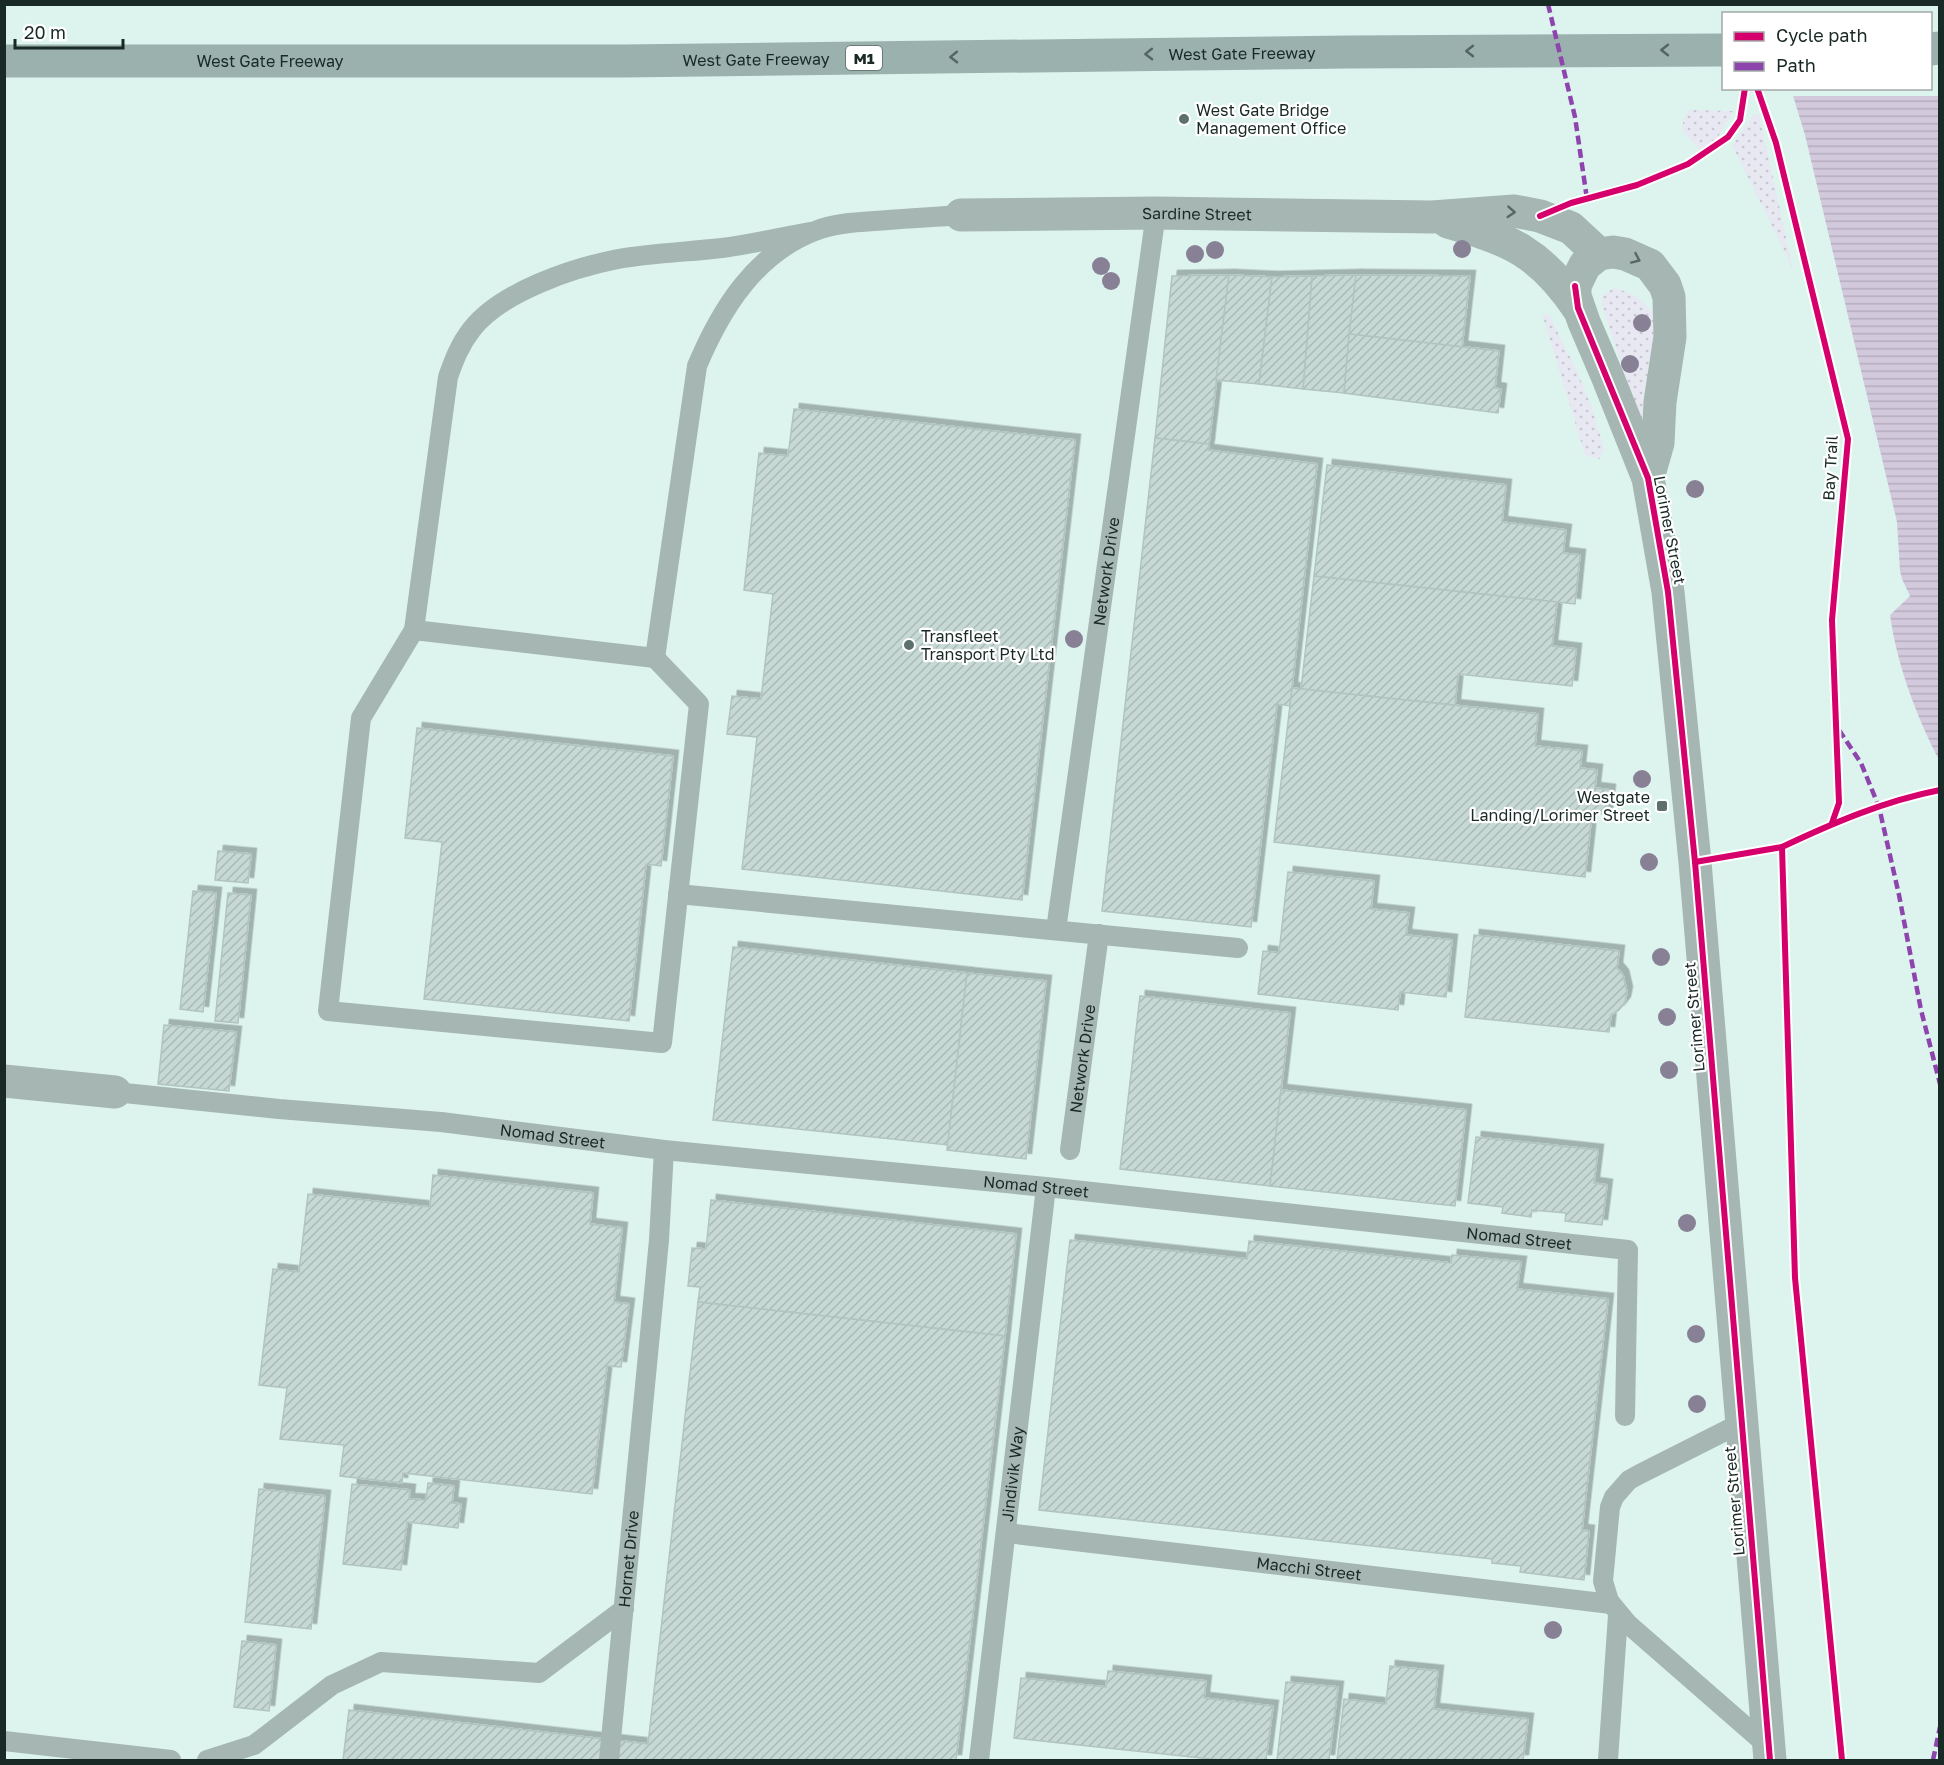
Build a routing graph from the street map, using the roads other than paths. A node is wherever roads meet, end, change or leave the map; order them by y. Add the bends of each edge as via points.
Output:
1 (1722, 50) edge
2 (4, 61) edge
3 (1156, 213) junction
4 (961, 215) joint
5 (1432, 217) junction
6 (816, 231) junction
7 (1599, 254) junction
8 (1578, 308) junction
9 (1648, 478) junction
10 (414, 630) junction
11 (655, 658) junction
12 (678, 894) junction
13 (1056, 930) junction
14 (1099, 934) junction
15 (1238, 948) dead end
16 (4, 1081) edge
17 (115, 1092) joint
18 (664, 1150) junction
19 (1070, 1150) dead end
20 (1046, 1187) junction
21 (1625, 1416) dead end
22 (1741, 1423) junction
23 (1007, 1533) junction
24 (624, 1609) junction
25 (1615, 1609) junction
26 (4, 1741) edge
27 (1769, 1754) edge
28 (171, 1761) edge
29 (207, 1761) edge
30 (609, 1761) edge
31 (979, 1761) edge
32 (1608, 1761) edge

1 -> 2 highway, West Gate Freeway / M1 via 624,61
3 - 4 street, Sardine Street
3 - 5 street, Sardine Street
3 - 13 lane, Network Drive
4 - 6 lane via 851,223
5 -> 7 street, Sardine Street via 1501,211 1533,215 1571,228
5 - 8 street, Sardine Street via 1497,236 1523,250 1550,272
6 - 10 lane via 724,248 618,259 568,272 496,306 473,327 458,349 448,378
6 - 11 lane via 784,246 753,272 710,336 697,366
7 - 8 street, Lorimer Street via 1586,265 1575,286
7 -> 9 street, Lorimer Street via 1625,254 1650,265 1669,297 1670,337 1658,443
8 - 9 street, Lorimer Street
9 - 22 street, Lorimer Street via 1668,592 1695,862
10 - 11 lane
10 - 12 lane via 361,718 328,1011 662,1043
11 - 12 lane via 699,704
12 - 13 lane
13 - 14 lane
14 - 15 lane
14 - 19 lane, Network Drive
16 - 17 street
17 - 18 lane, Nomad Street via 441,1122
18 - 20 lane, Nomad Street
18 - 24 lane, Hornet Drive
20 - 21 lane, Nomad Street via 1628,1250
20 - 23 lane, Jindivik Way
22 - 25 lane via 1640,1474 1620,1489 1610,1507 1603,1581
22 - 27 street, Lorimer Street
23 - 25 lane, Macchi Street
23 - 31 lane, Jindivik Way
24 - 29 lane, Hornet Drive via 539,1673 381,1662 332,1685 254,1745
24 - 30 lane
25 - 27 lane
25 - 32 lane
26 - 28 lane

